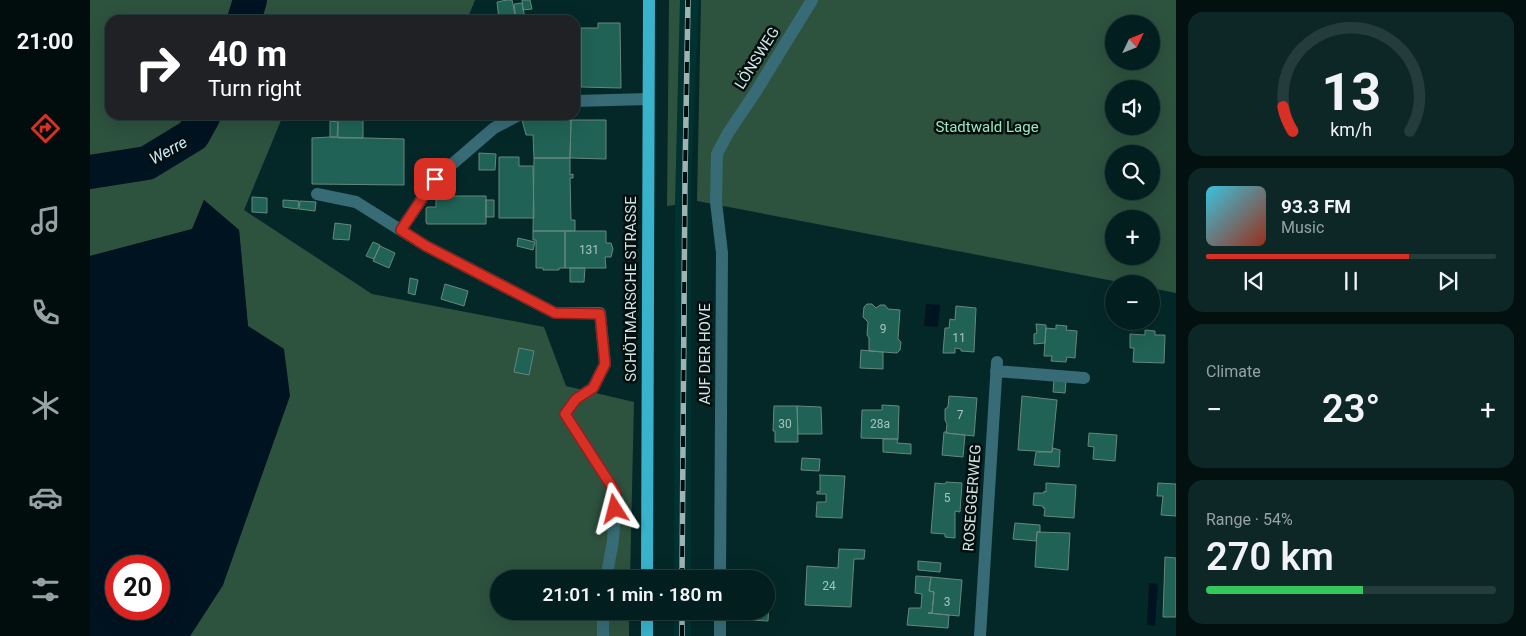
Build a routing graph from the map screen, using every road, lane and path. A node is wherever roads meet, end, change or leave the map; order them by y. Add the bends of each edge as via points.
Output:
1 (648, 0) edge
2 (812, 0) edge
3 (648, 100) junction
4 (580, 102) edge
5 (509, 120) edge
6 (728, 133) joint
7 (317, 194) dead end
8 (401, 230) junction
9 (1084, 378) dead end
10 (608, 570) edge
11 (647, 570) edge
12 (720, 570) edge
13 (603, 620) edge
14 (647, 620) edge
15 (720, 620) edge
16 (603, 636) edge
17 (647, 636) edge
18 (720, 636) edge
19 (980, 636) edge

1 - 3 main road, SCHÖTMARSCHE STRASSE
2 - 6 street, LÖNSWEG
3 - 4 street
3 - 11 main road, SCHÖTMARSCHE STRASSE
5 - 8 street via 494,128 435,179
6 - 12 street, AUF DER HOVE via 717,154 716,202 722,253
7 - 8 street via 356,202
8 - 10 street via 555,313 600,314 605,364 593,388 576,399 565,414 616,493
9 - 19 street, ROSEGGERWEG via 996,367
13 - 16 street
14 - 17 main road
15 - 18 street

